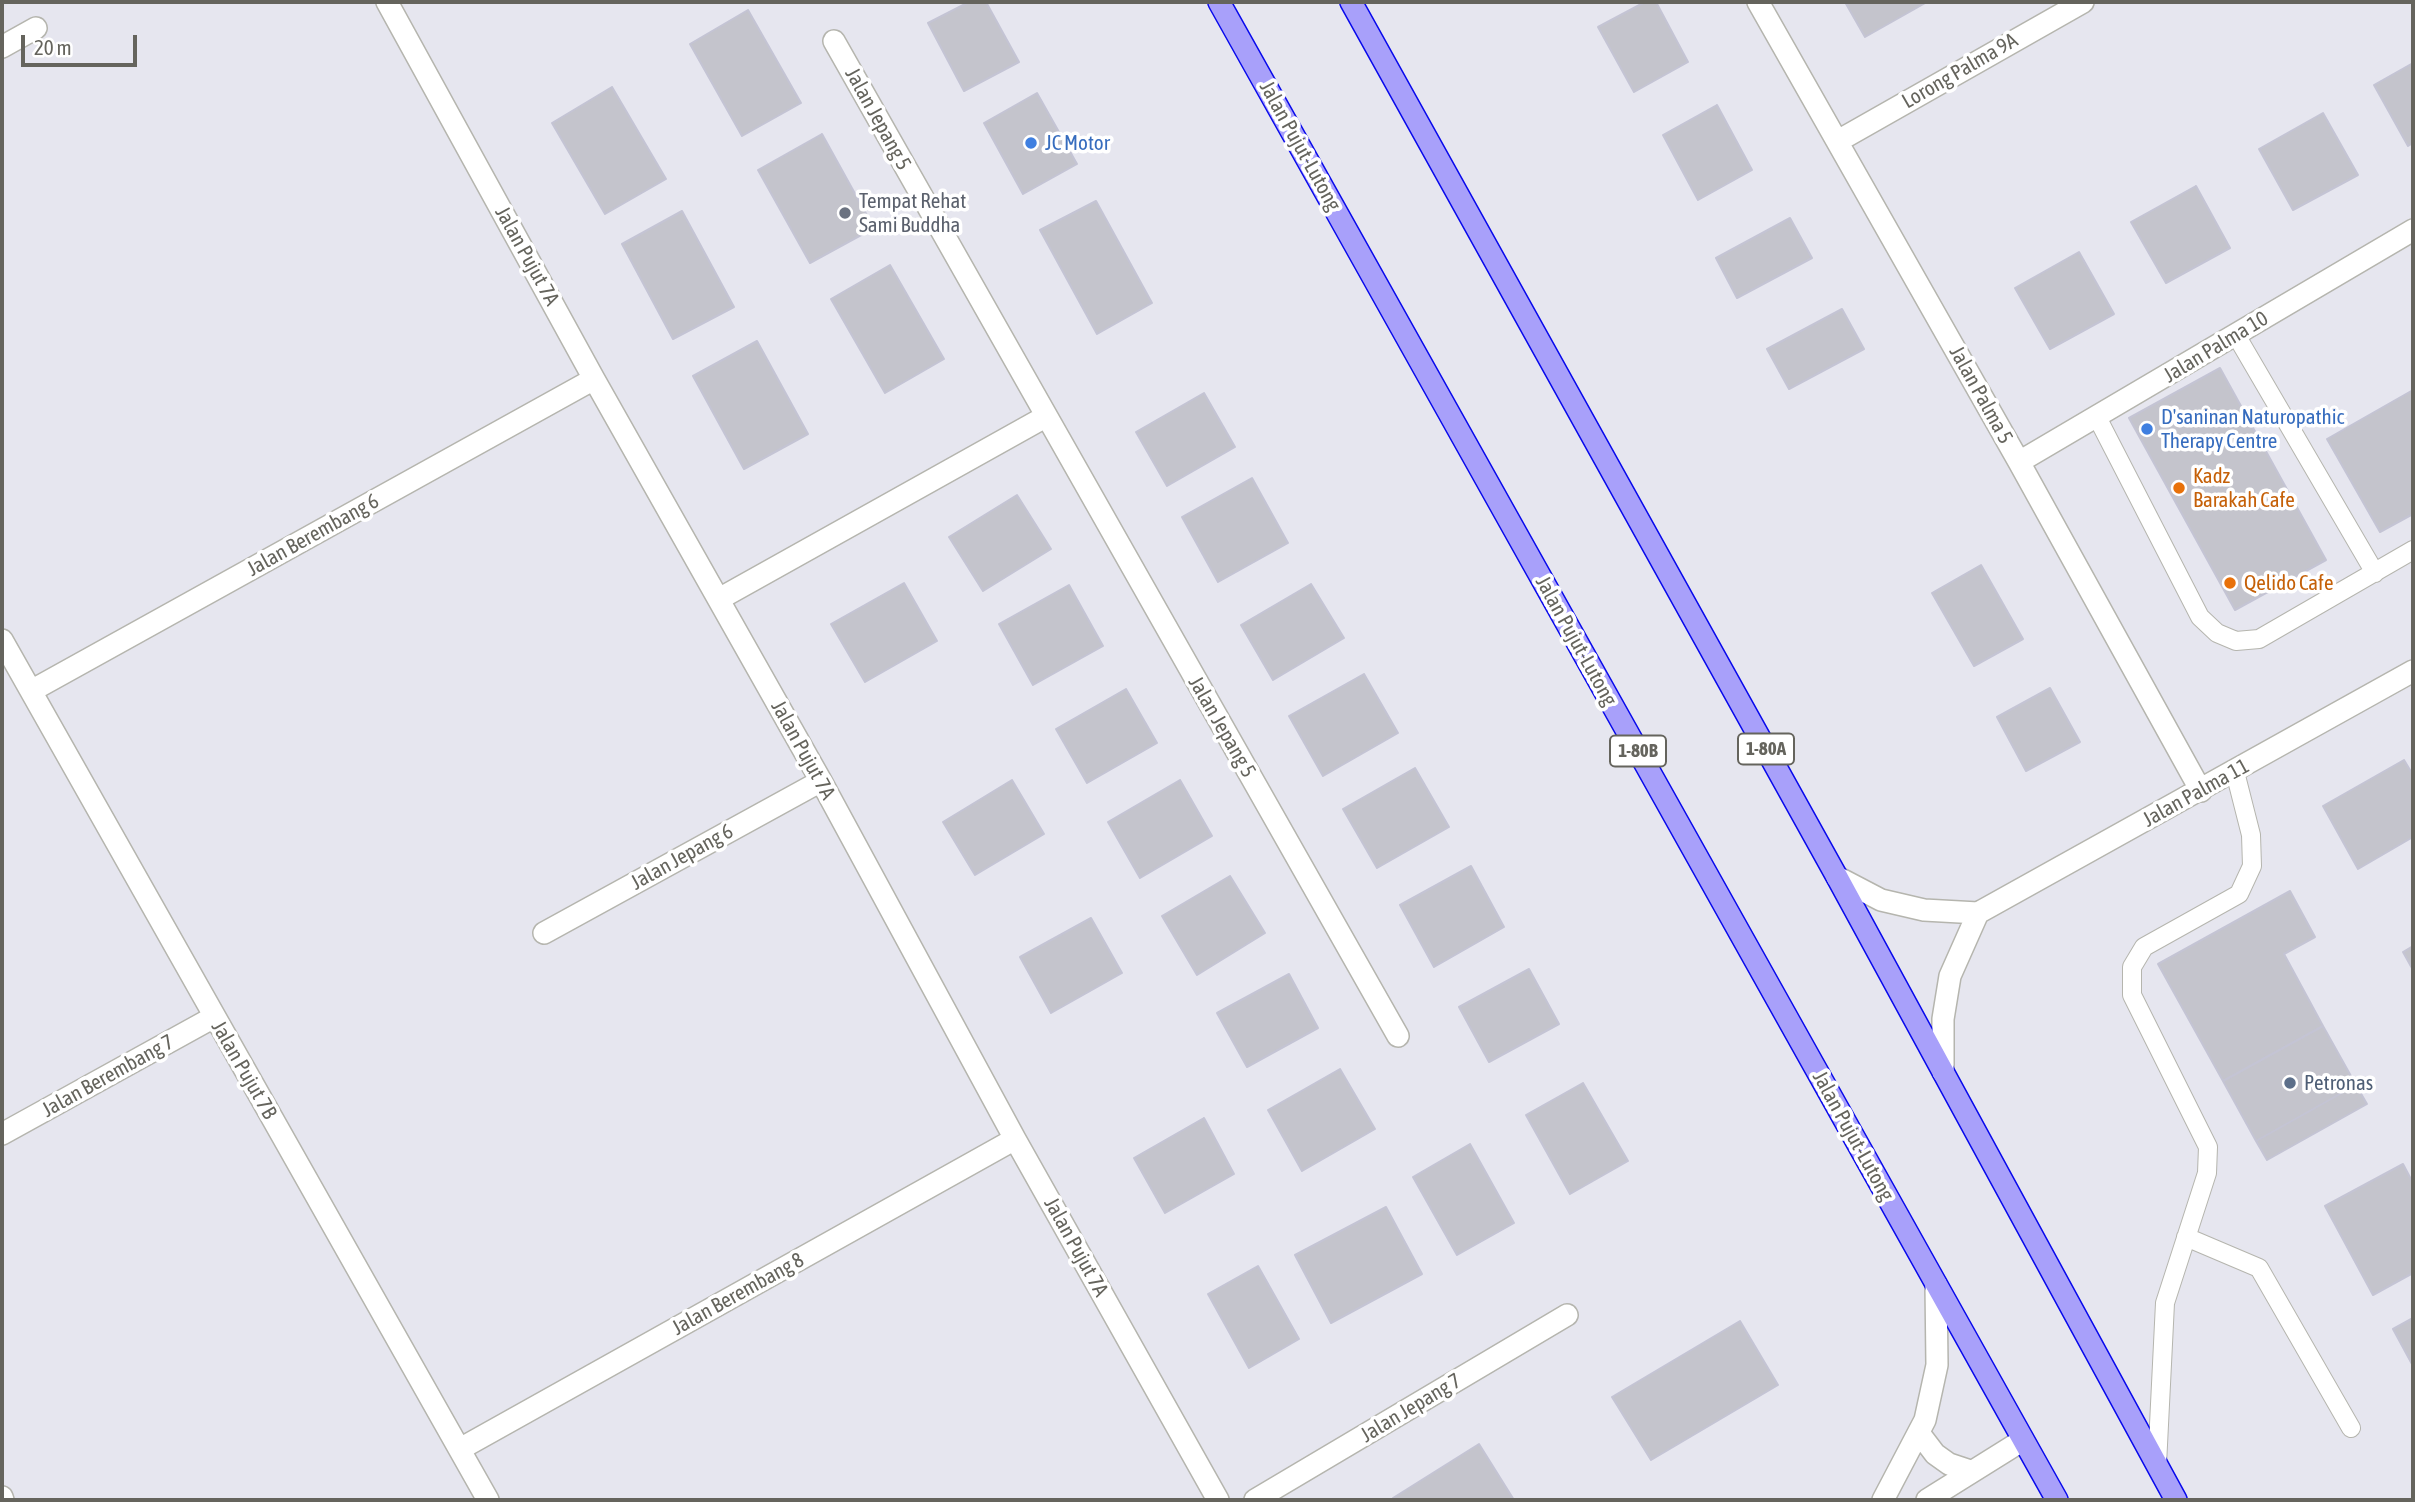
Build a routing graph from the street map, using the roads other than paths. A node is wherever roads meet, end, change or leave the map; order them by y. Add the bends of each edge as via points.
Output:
1 (387, 2) edge
2 (1219, 2) edge
3 (1351, 2) edge
4 (1758, 2) edge
5 (2082, 2) edge
6 (36, 28) dead end
7 (834, 41) dead end
8 (2, 47) edge
9 (1838, 141) junction
10 (2413, 230) edge
11 (2236, 335) junction
12 (594, 379) junction
13 (1045, 417) junction
14 (2096, 417) junction
15 (2019, 463) junction
16 (2413, 550) edge
17 (2375, 573) junction
18 (719, 599) junction
19 (2, 640) edge
20 (2413, 671) edge
21 (31, 691) junction
22 (2235, 772) junction
23 (821, 781) junction
24 (2201, 791) junction
25 (1837, 877) junction
26 (1978, 913) junction
27 (544, 933) dead end
28 (214, 1017) junction
29 (1398, 1037) dead end
30 (1943, 1072) junction
31 (2, 1134) edge
32 (1015, 1139) junction
33 (2186, 1237) junction
34 (1936, 1284) junction
35 (1566, 1315) dead end
36 (2351, 1428) dead end
37 (1919, 1433) junction
38 (2023, 1440) junction
39 (460, 1449) junction
40 (2157, 1465) junction
41 (1970, 1471) junction
42 (488, 1500) edge
43 (1218, 1500) edge
44 (1255, 1500) edge
45 (1883, 1500) edge
46 (1927, 1500) edge
47 (2057, 1500) edge
48 (2176, 1500) edge

1 - 12 street, Jalan Pujut 7A
2 - 34 highway, Jalan Pujut-Lutong / 1-80B
3 - 25 highway, 1-80A
4 - 9 street, Jalan Palma 5
5 - 9 street, Lorong Palma 9A
6 - 8 street
7 - 13 street, Jalan Jepang 5
9 - 15 street, Jalan Palma 5
10 - 11 street, Jalan Palma 10
11 - 14 street, Jalan Palma 10
11 - 17 lane
12 - 18 street, Jalan Pujut 7A
12 - 21 street, Jalan Berembang 6
13 - 18 street
13 - 29 street, Jalan Jepang 5
14 - 15 street, Jalan Palma 10
14 - 17 lane via 2200,617 2217,633 2236,641 2259,639
15 - 24 street, Jalan Palma 5
16 - 17 lane
18 - 23 street, Jalan Pujut 7A
19 - 21 street, Jalan Pujut 7B
20 - 22 street, Jalan Palma 11
21 - 28 street, Jalan Pujut 7B
22 - 24 street, Jalan Palma 11
22 - 33 lane via 2251,835 2252,866 2239,894 2144,947 2132,967 2132,995 2208,1147 2207,1173
23 - 27 street, Jalan Jepang 6
23 - 32 street, Jalan Pujut 7A
24 - 26 street, Jalan Palma 11
25 - 26 street via 1881,900 1924,910
25 - 30 highway, 1-80A
26 - 30 street via 1950,976 1943,1019
28 - 31 street, Jalan Berembang 7
28 - 39 street, Jalan Pujut 7B
30 - 40 highway, 1-80A
32 - 39 street, Jalan Berembang 8
32 - 43 street, Jalan Pujut 7A
33 - 36 lane via 2259,1268
33 - 40 lane via 2165,1303
34 - 37 street via 1937,1364
34 - 38 highway, Jalan Pujut-Lutong / 1-80B
35 - 44 street, Jalan Jepang 7
37 - 41 street via 1935,1454
37 - 45 street
38 - 41 street
38 - 47 highway, Jalan Pujut-Lutong / 1-80B
39 - 42 street, Jalan Pujut 7B
40 - 48 highway, 1-80A
41 - 46 street

